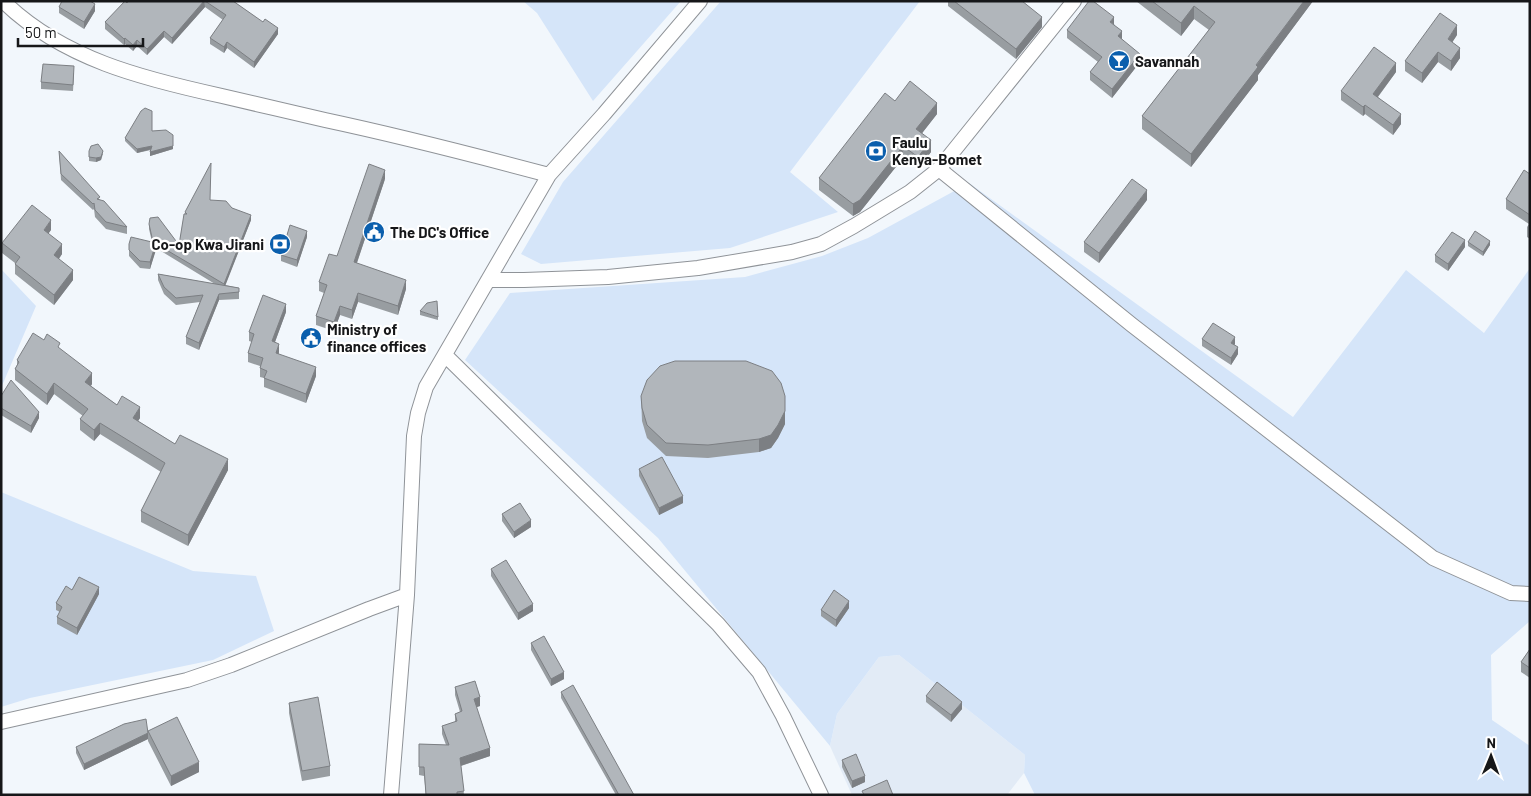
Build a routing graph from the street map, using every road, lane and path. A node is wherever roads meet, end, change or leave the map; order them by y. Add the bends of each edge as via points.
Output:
1 (3, 1) edge
2 (700, 1) edge
3 (1074, 1) edge
4 (939, 169) junction
5 (549, 175) junction
6 (488, 280) junction
7 (445, 355) junction
8 (1530, 594) edge
9 (407, 595) junction
10 (1, 722) edge
11 (391, 795) edge
12 (821, 795) edge

1 - 5 street via 19,16 60,43 110,66 159,82 438,145
2 - 5 street
3 - 4 street
4 - 6 street via 910,192 854,226 821,244 792,252 698,268 608,277
4 - 8 street via 1132,325 1433,558 1511,593
5 - 6 street
6 - 7 street
7 - 9 street via 426,387 414,436
7 - 12 street via 724,631 759,672
9 - 10 street via 187,680
9 - 11 street

